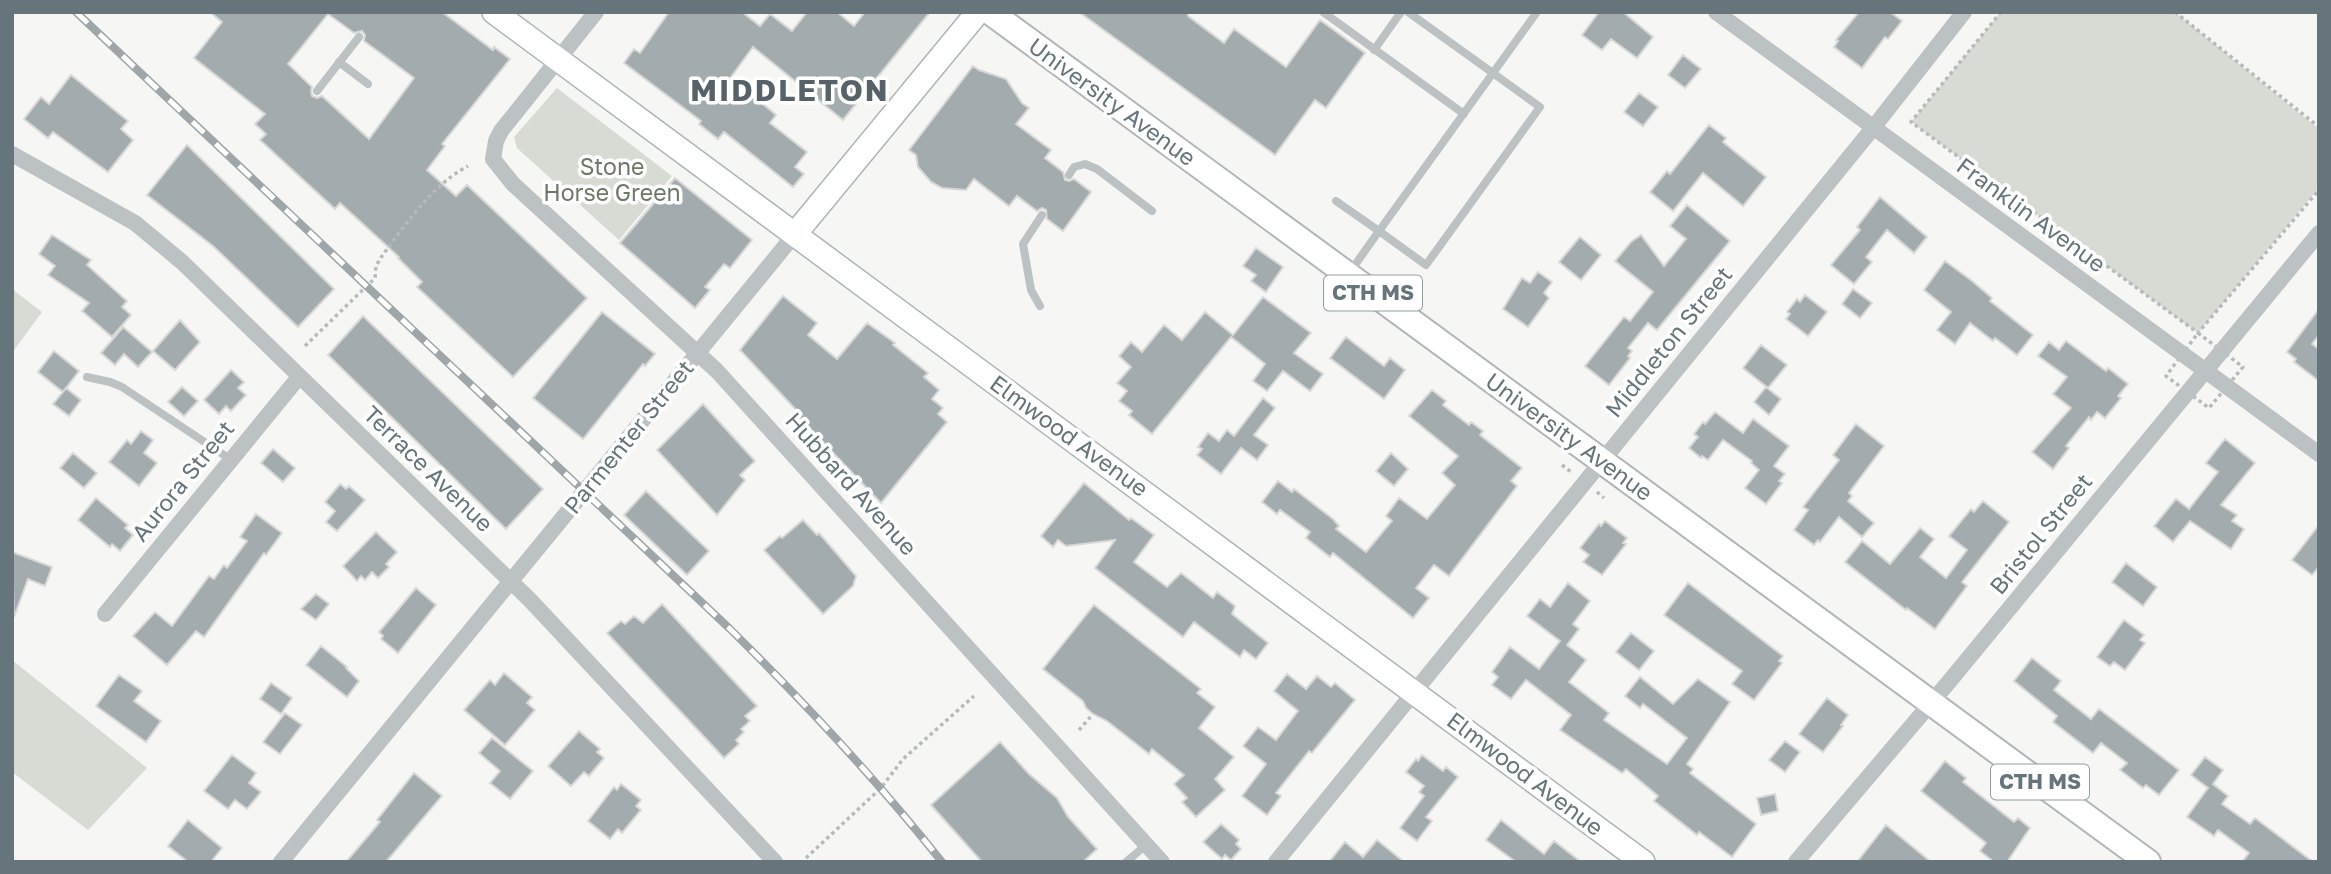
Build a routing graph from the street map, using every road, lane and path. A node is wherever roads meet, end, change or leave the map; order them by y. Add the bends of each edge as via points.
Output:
1 (494, 12) edge
2 (596, 12) edge
3 (978, 12) edge
4 (990, 12) edge
5 (1323, 12) edge
6 (1401, 12) edge
7 (1408, 12) edge
8 (1537, 12) edge
9 (1716, 12) edge
10 (1964, 12) edge
11 (2001, 12) edge
12 (2175, 12) edge
13 (359, 37) dead end
14 (1374, 50) junction
15 (558, 59) junction
16 (340, 62) junction
17 (1493, 73) junction
18 (368, 84) dead end
19 (317, 91) dead end
20 (1464, 114) junction
21 (2319, 127) edge
22 (1873, 128) junction
23 (12, 154) edge
24 (468, 166) dead end
25 (1069, 176) dead end
26 (2319, 190) edge
27 (1336, 201) dead end
28 (1152, 211) dead end
29 (1042, 215) dead end
30 (1379, 231) junction
31 (2319, 233) edge
32 (795, 234) junction
33 (1348, 275) junction
34 (1041, 306) dead end
35 (305, 346) dead end
36 (698, 352) junction
37 (2206, 370) junction
38 (87, 377) dead end
39 (299, 377) junction
40 (2319, 454) edge
41 (230, 459) junction
42 (1602, 461) junction
43 (511, 581) junction
44 (104, 614) dead end
45 (1415, 691) junction
46 (974, 696) dead end
47 (1931, 702) junction
48 (1093, 714) dead end
49 (1079, 730) dead end
50 (1146, 845) junction
51 (806, 858) dead end
52 (281, 862) edge
53 (775, 862) edge
54 (1126, 862) edge
55 (1162, 862) edge
56 (1276, 862) edge
57 (1643, 862) edge
58 (1796, 862) edge
59 (2148, 862) edge

1 - 15 street, Elmwood Avenue
2 - 15 street
3 - 32 street, Parmenter Street
4 - 33 main road, University Avenue / CTH MS
5 - 14 lane
6 - 14 lane
7 - 17 lane
8 - 17 lane
9 - 22 street, Franklin Avenue
10 - 22 street, Middleton Street
11 - 26 path via 1911,122 2198,333
12 - 21 path
13 - 16 lane
14 - 20 lane
15 - 32 street, Elmwood Avenue
15 - 36 street, Hubbard Avenue via 502,131 493,159 513,184
16 - 18 lane
16 - 19 lane
17 - 20 lane
17 - 30 lane via 1540,107 1434,254 1426,265
20 - 30 lane
22 - 37 street, Franklin Avenue
22 - 42 street, Middleton Street
23 - 39 street, Terrace Avenue via 159,240
24 - 35 path via 430,197 382,256 375,278
25 - 28 lane via 1074,167 1085,164 1097,169
27 - 30 lane
29 - 34 lane via 1023,244 1031,290
30 - 33 lane
31 - 37 street, Bristol Street
32 - 36 street, Parmenter Street
32 - 45 street, Elmwood Avenue
33 - 42 main road, University Avenue / CTH MS
36 - 43 street, Parmenter Street
36 - 50 street, Hubbard Avenue
37 - 40 street, Franklin Avenue
37 - 47 street, Bristol Street
38 - 41 lane via 122,387
39 - 41 street, Aurora Street
39 - 43 street, Terrace Avenue
41 - 44 street, Aurora Street
42 - 45 street, Middleton Street
42 - 47 main road, University Avenue / CTH MS
43 - 52 street, Parmenter Street
43 - 53 street, Terrace Avenue
45 - 56 street, Middleton Street
45 - 57 street, Elmwood Avenue
46 - 51 path via 903,759 881,788
47 - 58 street, Bristol Street
47 - 59 main road, University Avenue / CTH MS
48 - 49 path
50 - 54 lane
50 - 55 street, Hubbard Avenue

